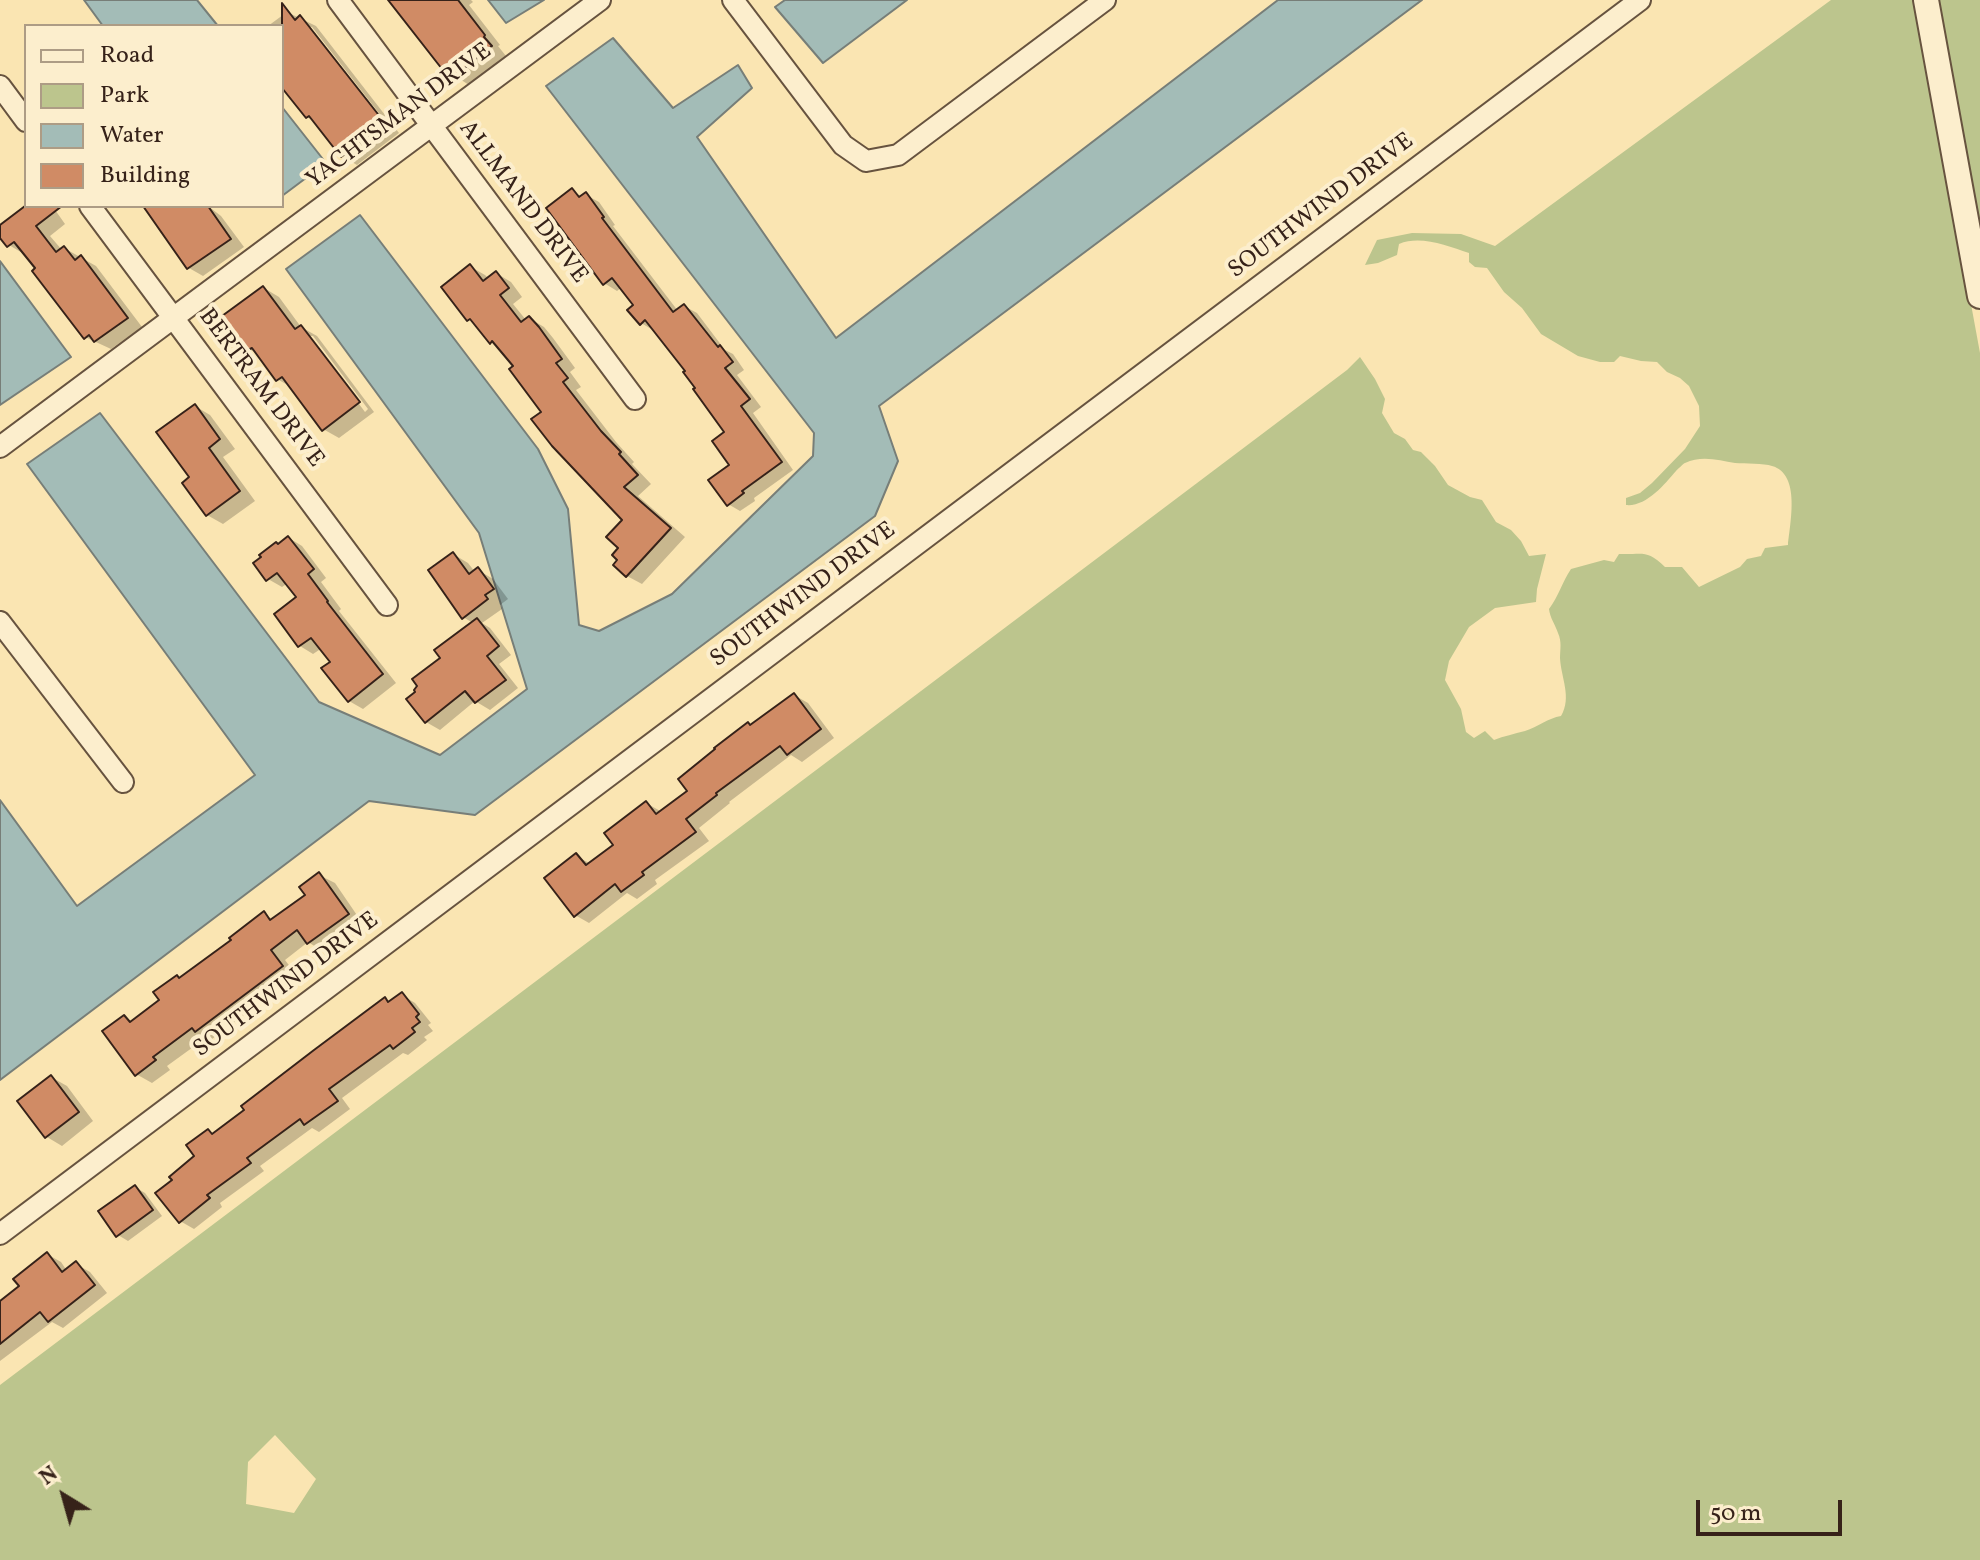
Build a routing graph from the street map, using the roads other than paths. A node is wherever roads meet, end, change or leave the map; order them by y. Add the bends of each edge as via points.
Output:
1 (338, 0) edge
2 (600, 0) edge
3 (733, 0) edge
4 (1105, 0) edge
5 (1640, 0) edge
6 (1926, 0) edge
7 (0, 86) edge
8 (24, 118) edge
9 (432, 126) junction
10 (92, 208) edge
11 (1980, 296) edge
12 (173, 316) junction
13 (635, 399) dead end
14 (0, 447) edge
15 (387, 605) dead end
16 (0, 622) edge
17 (123, 782) dead end
18 (0, 1234) edge

1 - 9 street, ALLMAND DRIVE
2 - 9 street, YACHTSMAN DRIVE
3 - 4 street via 843,145 866,161 898,155
5 - 18 street, SOUTHWIND DRIVE
6 - 11 street
7 - 8 street
9 - 12 street, YACHTSMAN DRIVE
9 - 13 street, ALLMAND DRIVE
10 - 12 street, BERTRAM DRIVE
12 - 14 street, YACHTSMAN DRIVE
12 - 15 street, BERTRAM DRIVE
16 - 17 street

